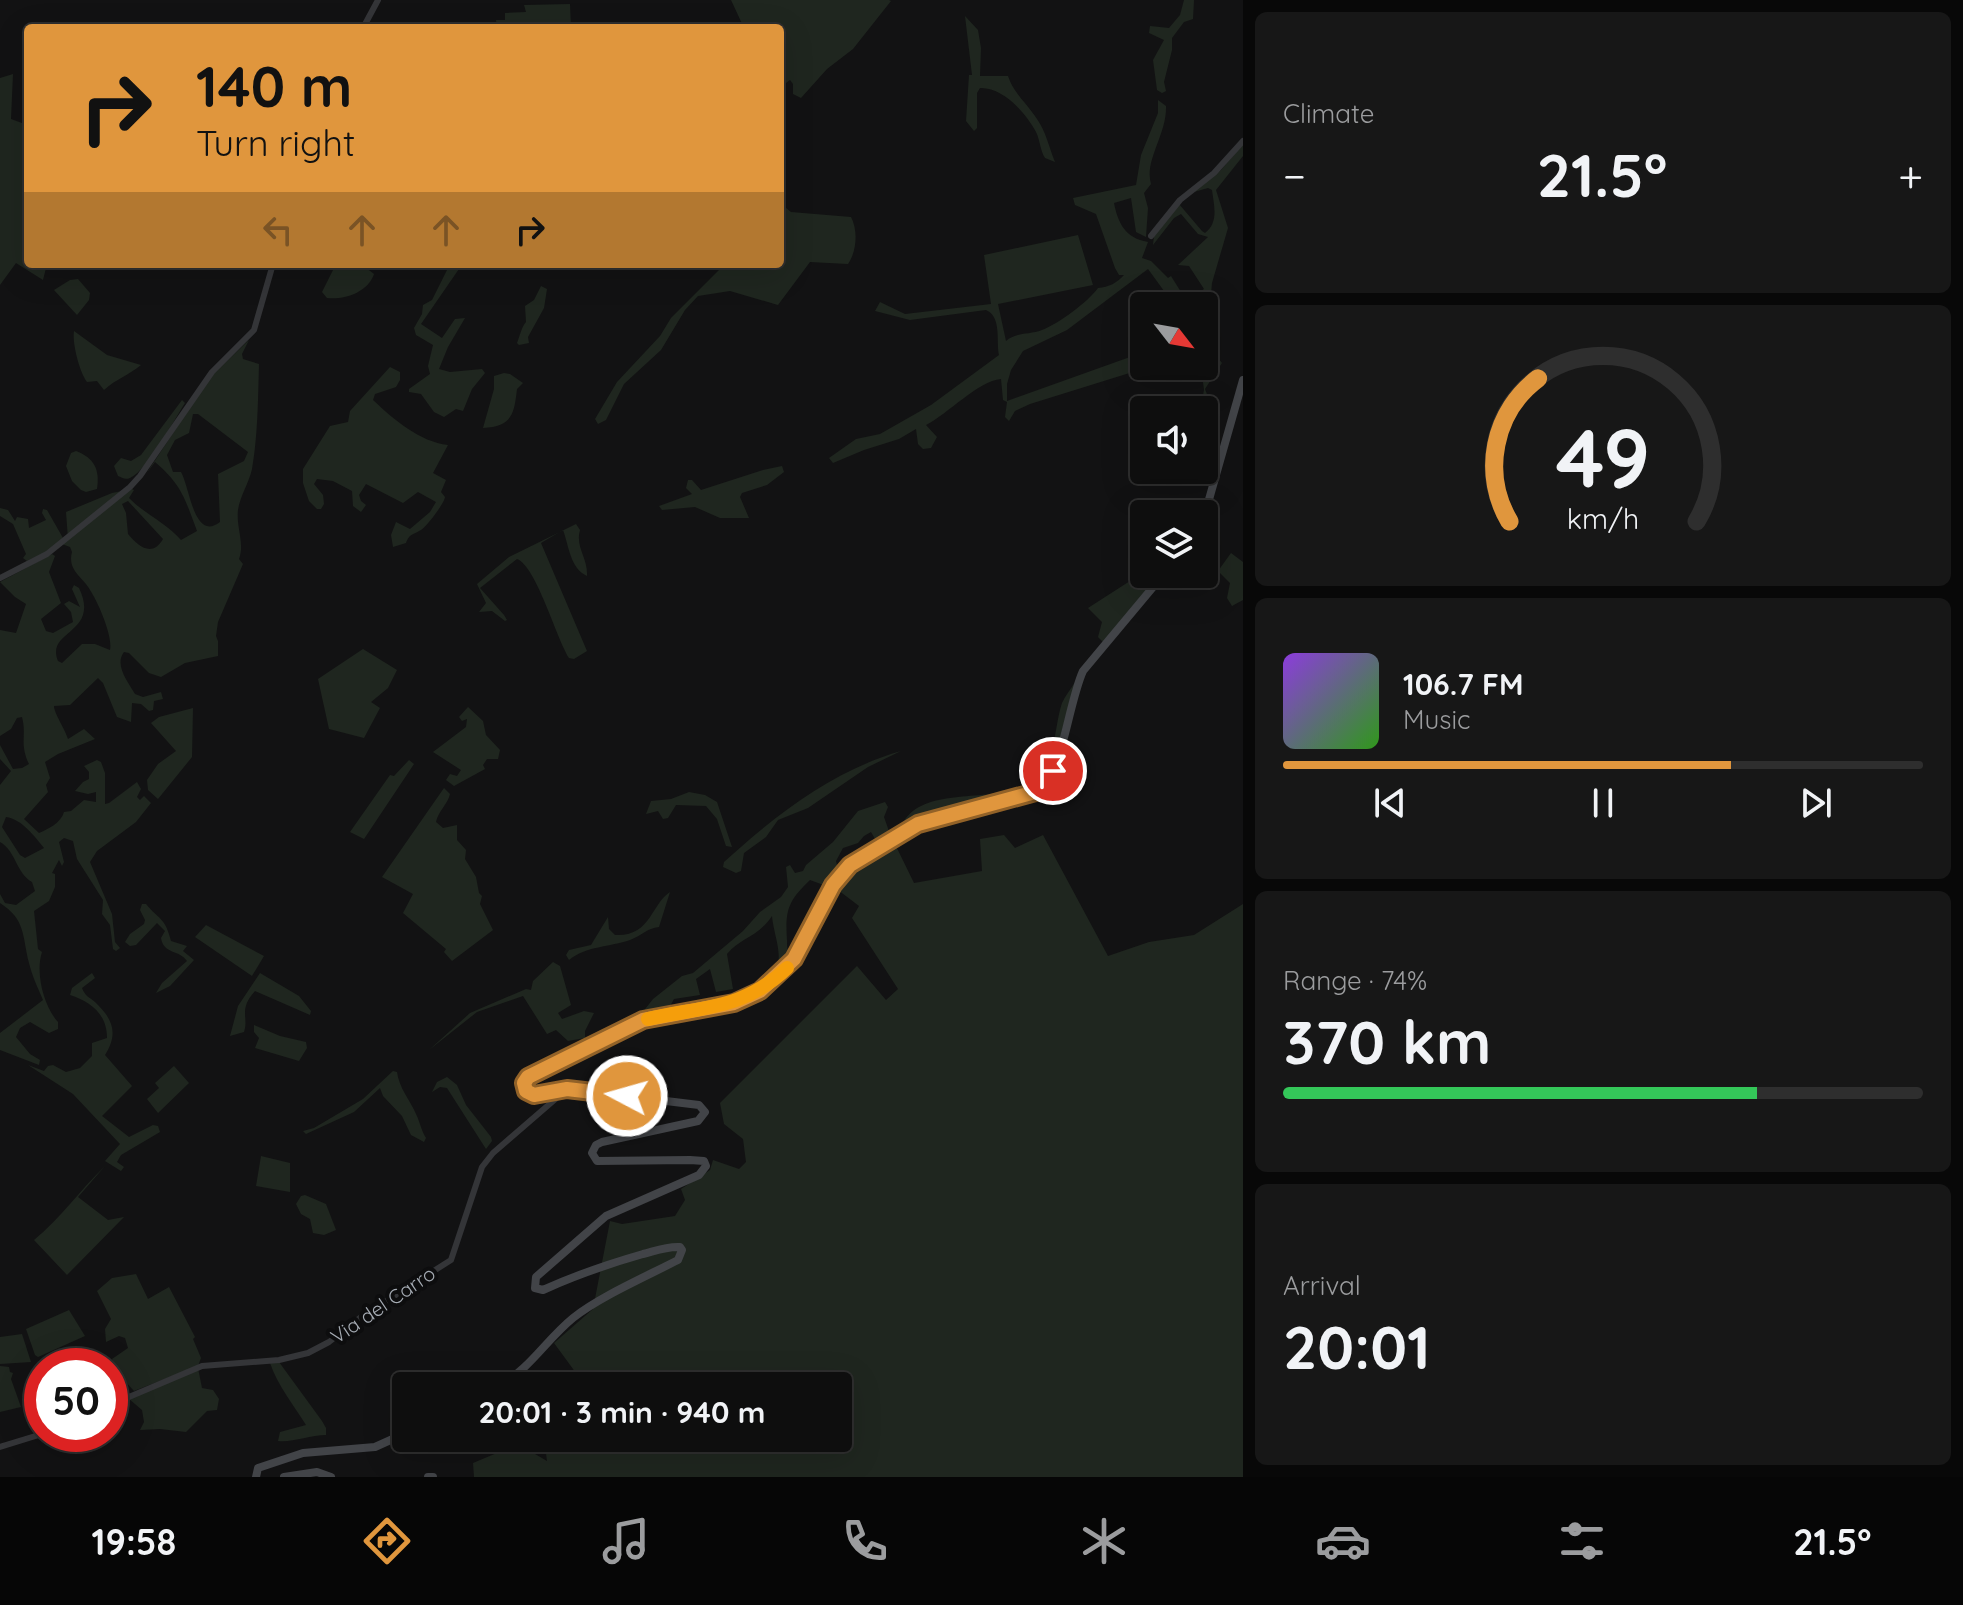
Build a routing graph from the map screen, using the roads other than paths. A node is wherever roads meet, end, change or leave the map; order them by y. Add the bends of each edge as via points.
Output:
1 (378, 0) edge
2 (365, 24) edge
3 (1243, 141) edge
4 (1151, 236) dead end
5 (272, 268) edge
6 (1243, 380) edge
7 (1209, 500) edge
8 (0, 578) edge
9 (1152, 588) edge
10 (567, 1089) junction
11 (520, 1372) edge
12 (128, 1397) edge
13 (392, 1439) edge
14 (24, 1440) edge
15 (0, 1447) edge
16 (256, 1477) edge
17 (284, 1477) edge
18 (331, 1477) edge

1 - 2 street
3 - 4 street via 1180,200
5 - 8 street via 254,330 212,372 140,476 47,554
6 - 7 main road
9 - 10 main road via 1083,671 1043,788 927,821 858,859 833,885 794,959 760,991 734,1003 635,1023 524,1083 534,1095
10 - 11 main road via 699,1105 705,1112 698,1121 602,1142 592,1153 597,1161 690,1160 706,1166 699,1175 606,1216 536,1277 535,1288 543,1290 594,1268 671,1246 682,1252 678,1260 577,1315
10 - 12 street, Via del Carro via 482,1167 451,1260 308,1353 202,1366
13 - 16 main road via 375,1447 303,1453 258,1468
14 - 15 street
17 - 18 main road via 317,1472

